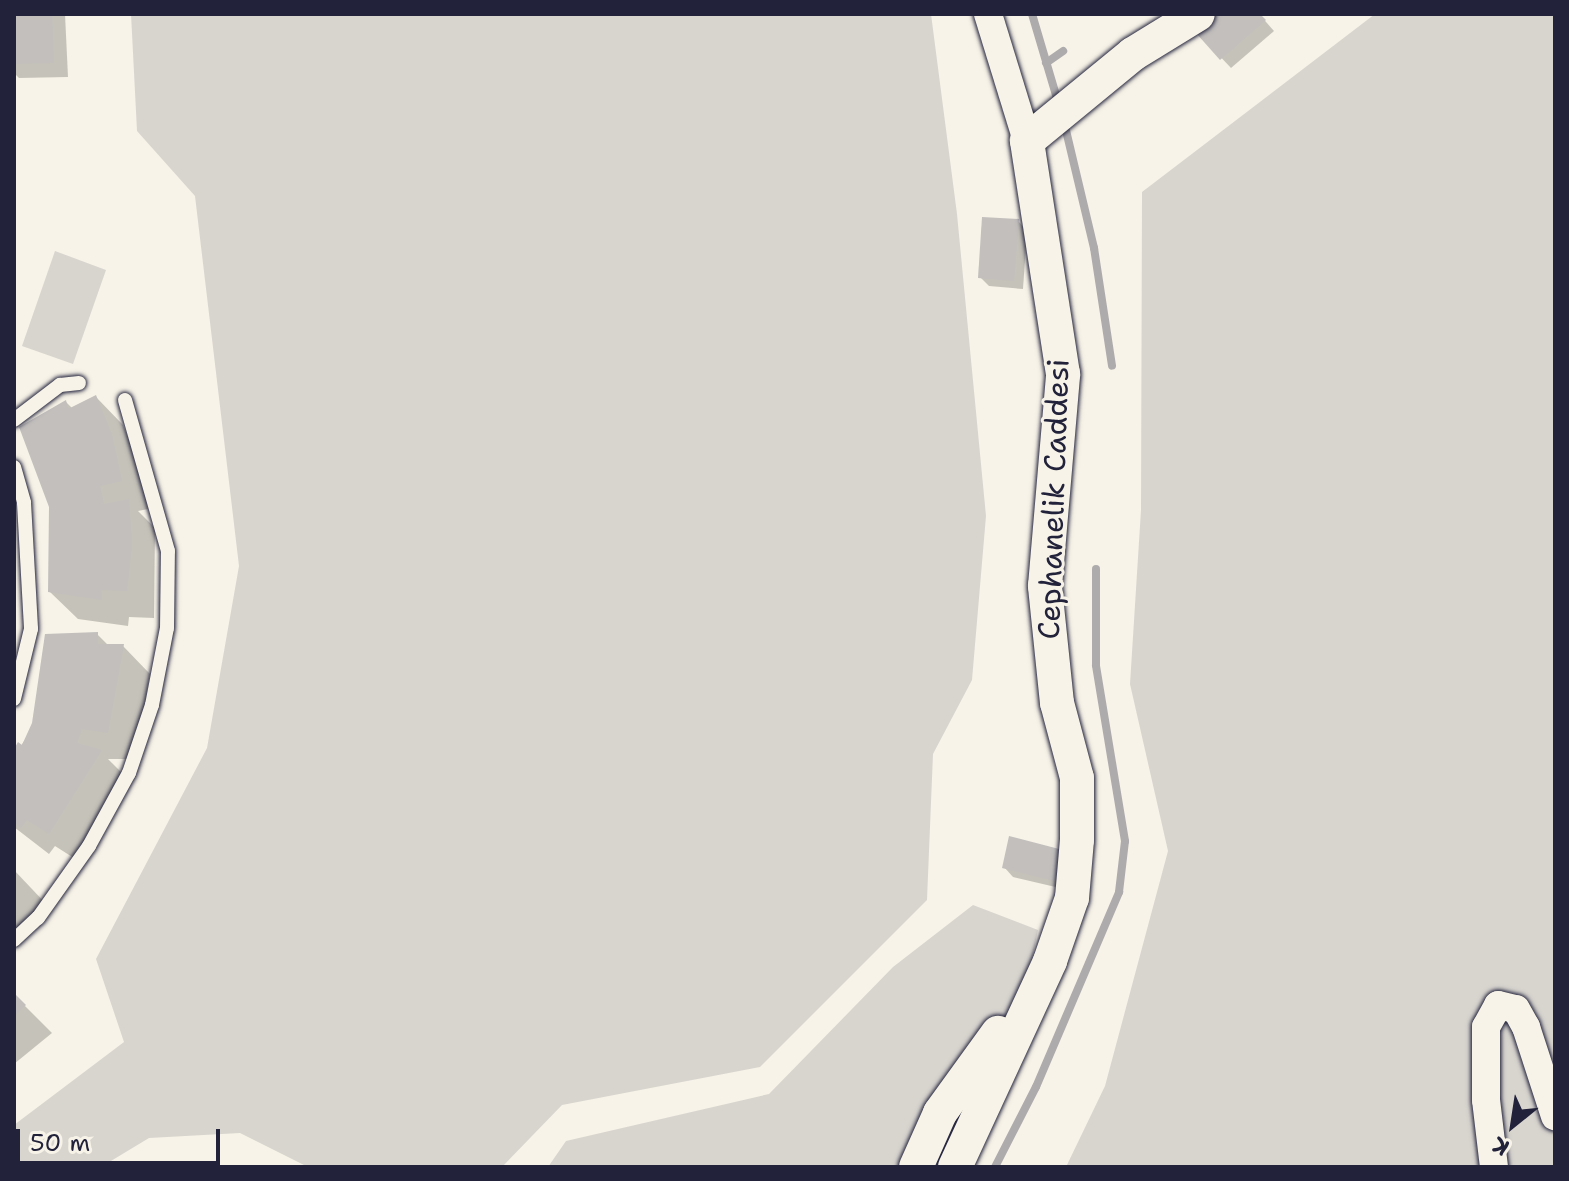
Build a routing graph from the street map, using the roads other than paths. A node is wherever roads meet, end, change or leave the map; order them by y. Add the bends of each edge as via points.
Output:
1 (988, 14) edge
2 (1198, 14) edge
3 (1035, 132) junction
4 (79, 383) dead end
5 (125, 400) dead end
6 (14, 420) edge
7 (14, 467) edge
8 (14, 699) edge
9 (14, 940) edge
10 (1050, 961) junction
11 (1555, 1116) edge
12 (916, 1167) edge
13 (955, 1167) edge
14 (1494, 1167) edge

1 - 3 street
2 - 3 street via 1079,94
3 - 10 street, Cephanelik Caddesi via 1063,374 1045,586 1047,644 1077,778 1072,898
4 - 6 lane via 60,385
5 - 9 lane via 168,551 167,628 152,705 129,773 89,846 38,918
7 - 8 lane via 24,503 31,615
10 - 12 street via 940,1113
10 - 13 street, Cephanelik Caddesi
11 - 14 street via 1526,1027 1516,1009 1498,1005 1486,1027 1486,1100

